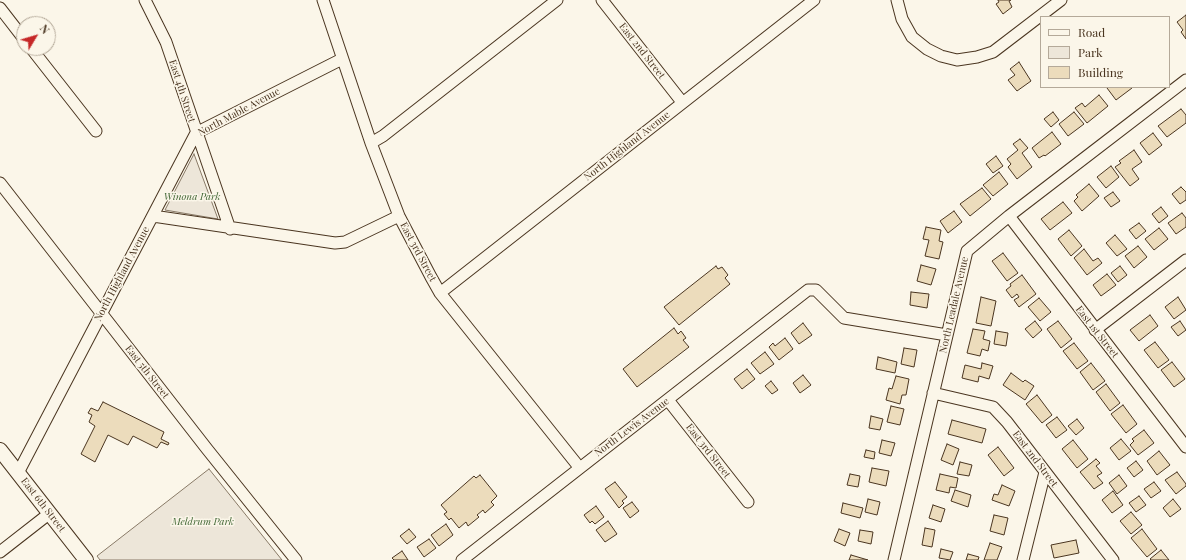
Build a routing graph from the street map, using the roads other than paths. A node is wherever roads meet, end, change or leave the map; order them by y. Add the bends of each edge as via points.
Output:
1 (145, 0) edge
2 (323, 0) edge
3 (556, 0) edge
4 (602, 0) edge
5 (814, 0) edge
6 (897, 0) edge
7 (1061, 0) edge
8 (0, 8) edge
9 (1040, 16) edge
10 (1040, 16) edge
11 (16, 29) edge
12 (37, 56) edge
13 (342, 59) junction
14 (1186, 81) edge
15 (682, 102) junction
16 (96, 131) dead end
17 (196, 133) junction
18 (371, 143) junction
19 (0, 183) edge
20 (153, 216) junction
21 (399, 216) junction
22 (1008, 216) junction
23 (230, 229) junction
24 (1186, 260) edge
25 (440, 293) junction
26 (101, 313) junction
27 (1095, 330) junction
28 (946, 335) junction
29 (933, 393) junction
30 (668, 400) junction
31 (1185, 444) edge
32 (0, 450) edge
33 (579, 467) junction
34 (1045, 472) junction
35 (18, 473) junction
36 (748, 502) dead end
37 (50, 514) junction
38 (0, 552) edge
39 (86, 560) edge
40 (296, 560) edge
41 (462, 560) edge
42 (894, 560) edge
43 (1024, 560) edge
44 (1113, 560) edge

1 - 17 street, East 4th Street via 166,42
2 - 13 street, East 3rd Street
3 - 18 street
4 - 15 street, East 2nd Street
5 - 15 street, North Highland Avenue
6 - 10 street via 902,19 912,37 927,49 956,60 981,57 993,52
7 - 9 street
8 - 11 street
12 - 16 street
13 - 17 street, North Mable Avenue
13 - 18 street, East 3rd Street
14 - 22 street, North Leadale Avenue
15 - 25 street, North Highland Avenue
17 - 20 street, North Mable Avenue
17 - 23 street, East 4th Street
18 - 21 street, East 3rd Street
19 - 26 street, East 5th Street
20 - 23 street, North Highland Avenue
20 - 26 street, North Highland Avenue
21 - 23 street, North Highland Avenue via 345,242 335,243
21 - 25 street, East 3rd Street
22 - 27 street, East 1st Street
22 - 28 street, North Leadale Avenue via 967,251
24 - 27 street
25 - 33 street, East 3rd Street
26 - 35 street, North Highland Avenue
26 - 40 street, East 5th Street
27 - 31 street, East 1st Street
28 - 29 street, North Leadale Avenue
28 - 30 street, North Lewis Avenue via 844,318 812,289 803,293
29 - 34 street, East 2nd Street via 993,407
29 - 42 street, North Leadale Avenue
30 - 33 street, North Lewis Avenue
30 - 36 street, East 3rd Street
32 - 35 main road, East 6th Street
33 - 41 street, North Lewis Avenue
34 - 43 street
34 - 44 street, East 2nd Street
35 - 37 main road, East 6th Street
37 - 38 street
37 - 39 main road, East 6th Street

